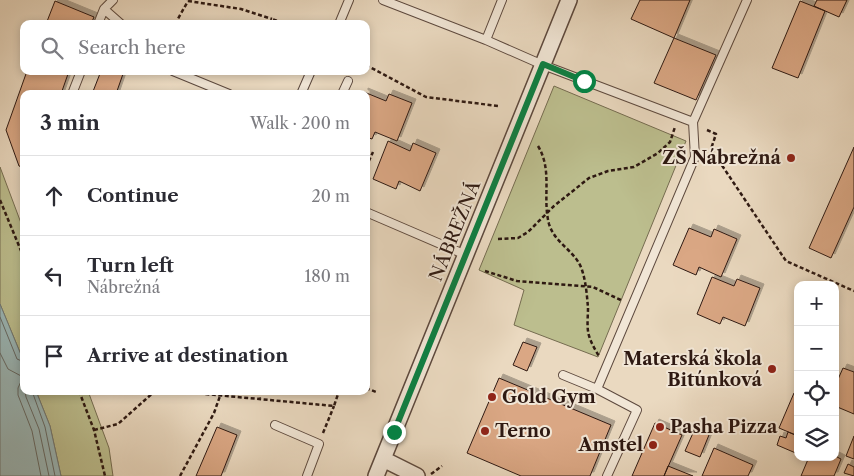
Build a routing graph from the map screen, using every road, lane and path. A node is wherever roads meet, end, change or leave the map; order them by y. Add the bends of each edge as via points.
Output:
1 (113, 0) edge
2 (188, 0) edge
3 (349, 0) edge
4 (383, 0) edge
5 (502, 0) edge
6 (569, 0) edge
7 (747, 0) edge
8 (104, 9) junction
9 (272, 18) joint
10 (100, 20) edge
11 (116, 20) edge
12 (177, 20) edge
13 (277, 20) edge
14 (341, 20) edge
15 (486, 40) junction
16 (543, 64) junction
17 (370, 67) edge
18 (79, 75) edge
19 (183, 75) edge
20 (309, 75) edge
21 (348, 81) dead end
22 (73, 90) edge
23 (219, 90) edge
24 (303, 90) edge
25 (344, 90) edge
26 (498, 106) dead end
27 (679, 116) junction
28 (693, 122) junction
29 (707, 130) dead end
30 (538, 146) dead end
31 (373, 152) dead end
32 (370, 158) edge
33 (0, 200) edge
34 (548, 212) junction
35 (370, 214) edge
36 (498, 239) dead end
37 (20, 248) edge
38 (466, 255) junction
39 (485, 271) dead end
40 (586, 287) junction
41 (854, 291) edge
42 (630, 308) junction
43 (606, 368) junction
44 (563, 375) dead end
45 (597, 389) junction
46 (370, 390) edge
47 (376, 392) dead end
48 (81, 395) edge
49 (151, 395) edge
50 (211, 395) edge
51 (259, 395) edge
52 (338, 395) edge
53 (220, 396) junction
54 (260, 400) junction
55 (334, 406) junction
56 (275, 426) dead end
57 (94, 430) junction
58 (319, 444) junction
59 (383, 459) junction
60 (442, 466) dead end
61 (105, 476) edge
62 (180, 476) edge
63 (307, 476) edge
64 (376, 476) edge
65 (417, 476) edge
66 (428, 476) edge
67 (606, 476) edge

1 - 8 lane
2 - 9 path
2 - 12 path
3 - 14 lane
4 - 15 lane
5 - 15 lane
6 - 16 street, NÁBREŽNÁ
7 - 28 lane
8 - 10 lane
8 - 11 lane
9 - 13 path
15 - 16 lane
16 - 27 lane
16 - 38 street, NÁBREŽNÁ
17 - 26 path via 426,97
18 - 22 lane
19 - 23 lane
20 - 24 lane
21 - 25 lane
27 - 28 lane
27 - 34 path via 670,142 658,153 634,167 589,178
28 - 42 lane via 695,157
29 - 41 path via 716,134 711,150 786,261
30 - 34 path via 547,170
31 - 32 path
33 - 37 path
34 - 36 path via 518,238
34 - 40 path via 552,232 576,259
35 - 38 lane
38 - 59 street, NÁBREŽNÁ
39 - 40 path via 516,281
40 - 42 path via 593,287
40 - 43 path via 588,331
42 - 43 lane
43 - 45 lane
44 - 45 lane
45 - 67 lane via 637,410
46 - 47 path
48 - 57 path
49 - 57 path via 118,424
50 - 53 path
51 - 54 path
52 - 55 path
53 - 54 path
53 - 62 path
54 - 55 path
55 - 58 path
56 - 58 lane
57 - 61 path
58 - 63 lane
59 - 64 street, NÁBREŽNÁ
59 - 65 street
60 - 66 path

